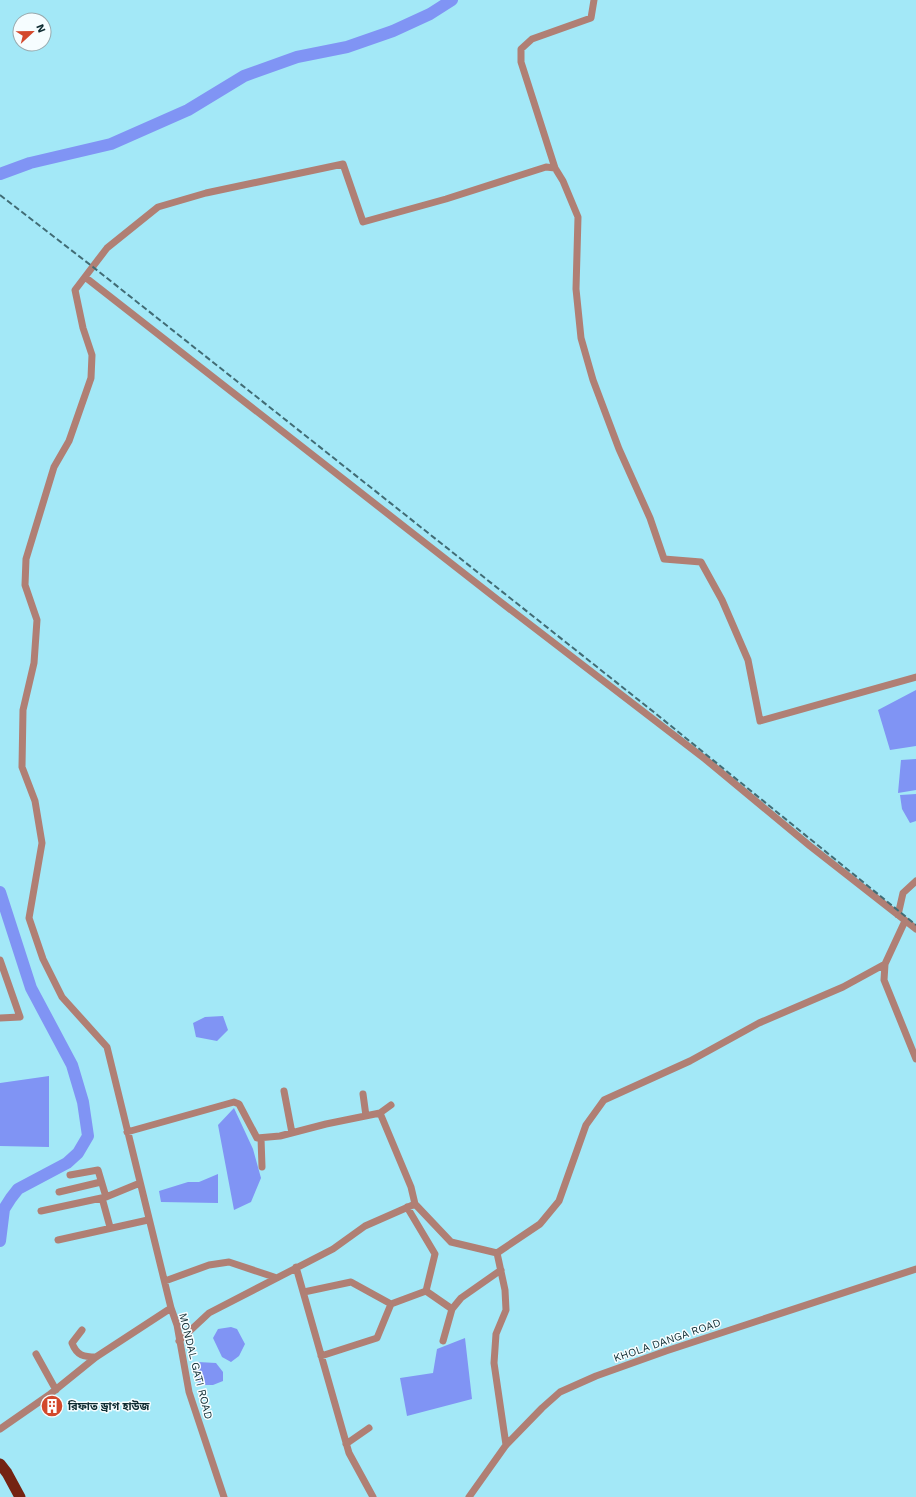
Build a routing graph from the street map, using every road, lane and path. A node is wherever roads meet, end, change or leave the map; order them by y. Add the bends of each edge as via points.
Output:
1 (594, 0) edge
2 (555, 168) junction
3 (85, 277) junction
4 (916, 677) edge
5 (916, 881) edge
6 (898, 915) junction
7 (905, 921) junction
8 (916, 929) edge
9 (0, 960) edge
10 (885, 964) junction
11 (0, 1018) edge
12 (916, 1059) edge
13 (284, 1091) dead end
14 (363, 1094) dead end
15 (391, 1106) dead end
16 (380, 1113) junction
17 (366, 1116) junction
18 (127, 1132) junction
19 (292, 1133) junction
20 (262, 1138) junction
21 (262, 1167) dead end
22 (70, 1175) dead end
23 (101, 1182) junction
24 (140, 1183) junction
25 (59, 1192) dead end
26 (104, 1197) junction
27 (415, 1204) junction
28 (407, 1207) junction
29 (41, 1211) dead end
30 (148, 1220) junction
31 (110, 1227) junction
32 (58, 1240) dead end
33 (497, 1253) junction
34 (296, 1267) junction
35 (916, 1269) edge
36 (501, 1270) junction
37 (277, 1278) junction
38 (165, 1280) junction
39 (304, 1292) junction
40 (426, 1292) junction
41 (391, 1304) junction
42 (170, 1308) junction
43 (452, 1309) junction
44 (82, 1330) dead end
45 (180, 1341) junction
46 (443, 1342) dead end
47 (36, 1354) dead end
48 (321, 1356) junction
49 (96, 1357) junction
50 (56, 1390) junction
51 (369, 1428) dead end
52 (0, 1429) edge
53 (346, 1444) junction
54 (506, 1445) junction
55 (0, 1464) edge
56 (20, 1497) edge
57 (224, 1497) edge
58 (373, 1497) edge
59 (469, 1497) edge

1 - 2 street via 591,18 532,39 521,49 521,62
2 - 3 street via 546,167 363,222 343,164 206,193 158,207 107,248
2 - 4 street via 578,217 576,289 579,324 593,380 619,449 650,518 664,559 701,562 722,600 748,660 760,721
3 - 6 street via 705,760
3 - 18 street, MONDAL GATI ROAD via 75,290 92,355 91,378 69,441 54,466 26,559 25,585 37,620 34,663 23,710 22,767 35,801 42,843 29,918 43,959 62,997 107,1047
5 - 6 street via 904,893
6 - 7 street
7 - 8 street
7 - 10 street
9 - 11 street via 20,1017
10 - 12 street via 884,980
10 - 33 street via 843,987 759,1023 690,1060 604,1100 586,1125 559,1201 540,1224
13 - 19 street
14 - 17 street
15 - 16 street
16 - 17 street
16 - 27 street
17 - 19 street
18 - 20 street via 234,1102 239,1104 257,1138
18 - 24 street, MONDAL GATI ROAD
19 - 20 street
20 - 21 street
22 - 23 street via 98,1170
23 - 25 street
23 - 26 street
24 - 26 street
24 - 30 street, MONDAL GATI ROAD
26 - 29 street
26 - 31 street
27 - 28 street
27 - 33 street via 451,1242
28 - 34 street via 365,1226 333,1249
28 - 40 street via 435,1254
30 - 31 street
30 - 38 street, MONDAL GATI ROAD
31 - 32 street
33 - 36 street
34 - 37 street
34 - 39 street
35 - 54 street, KHOLA DANGA ROAD via 596,1376 560,1392
36 - 43 street via 461,1298
36 - 54 street via 506,1310 496,1334 494,1363
37 - 38 street via 229,1262 209,1265
37 - 45 street via 209,1313
38 - 42 street, MONDAL GATI ROAD
39 - 41 street via 350,1282
39 - 48 street
40 - 41 street
40 - 43 street
41 - 48 street via 377,1338
42 - 45 street, MONDAL GATI ROAD
42 - 49 street
43 - 46 street
44 - 49 street via 72,1343 75,1352 84,1358
45 - 57 street, MONDAL GATI ROAD via 189,1392
47 - 50 street
48 - 53 street
49 - 50 street
50 - 52 street
51 - 53 street
53 - 58 street
54 - 59 street, KHOLA DANGA ROAD
55 - 56 highway

